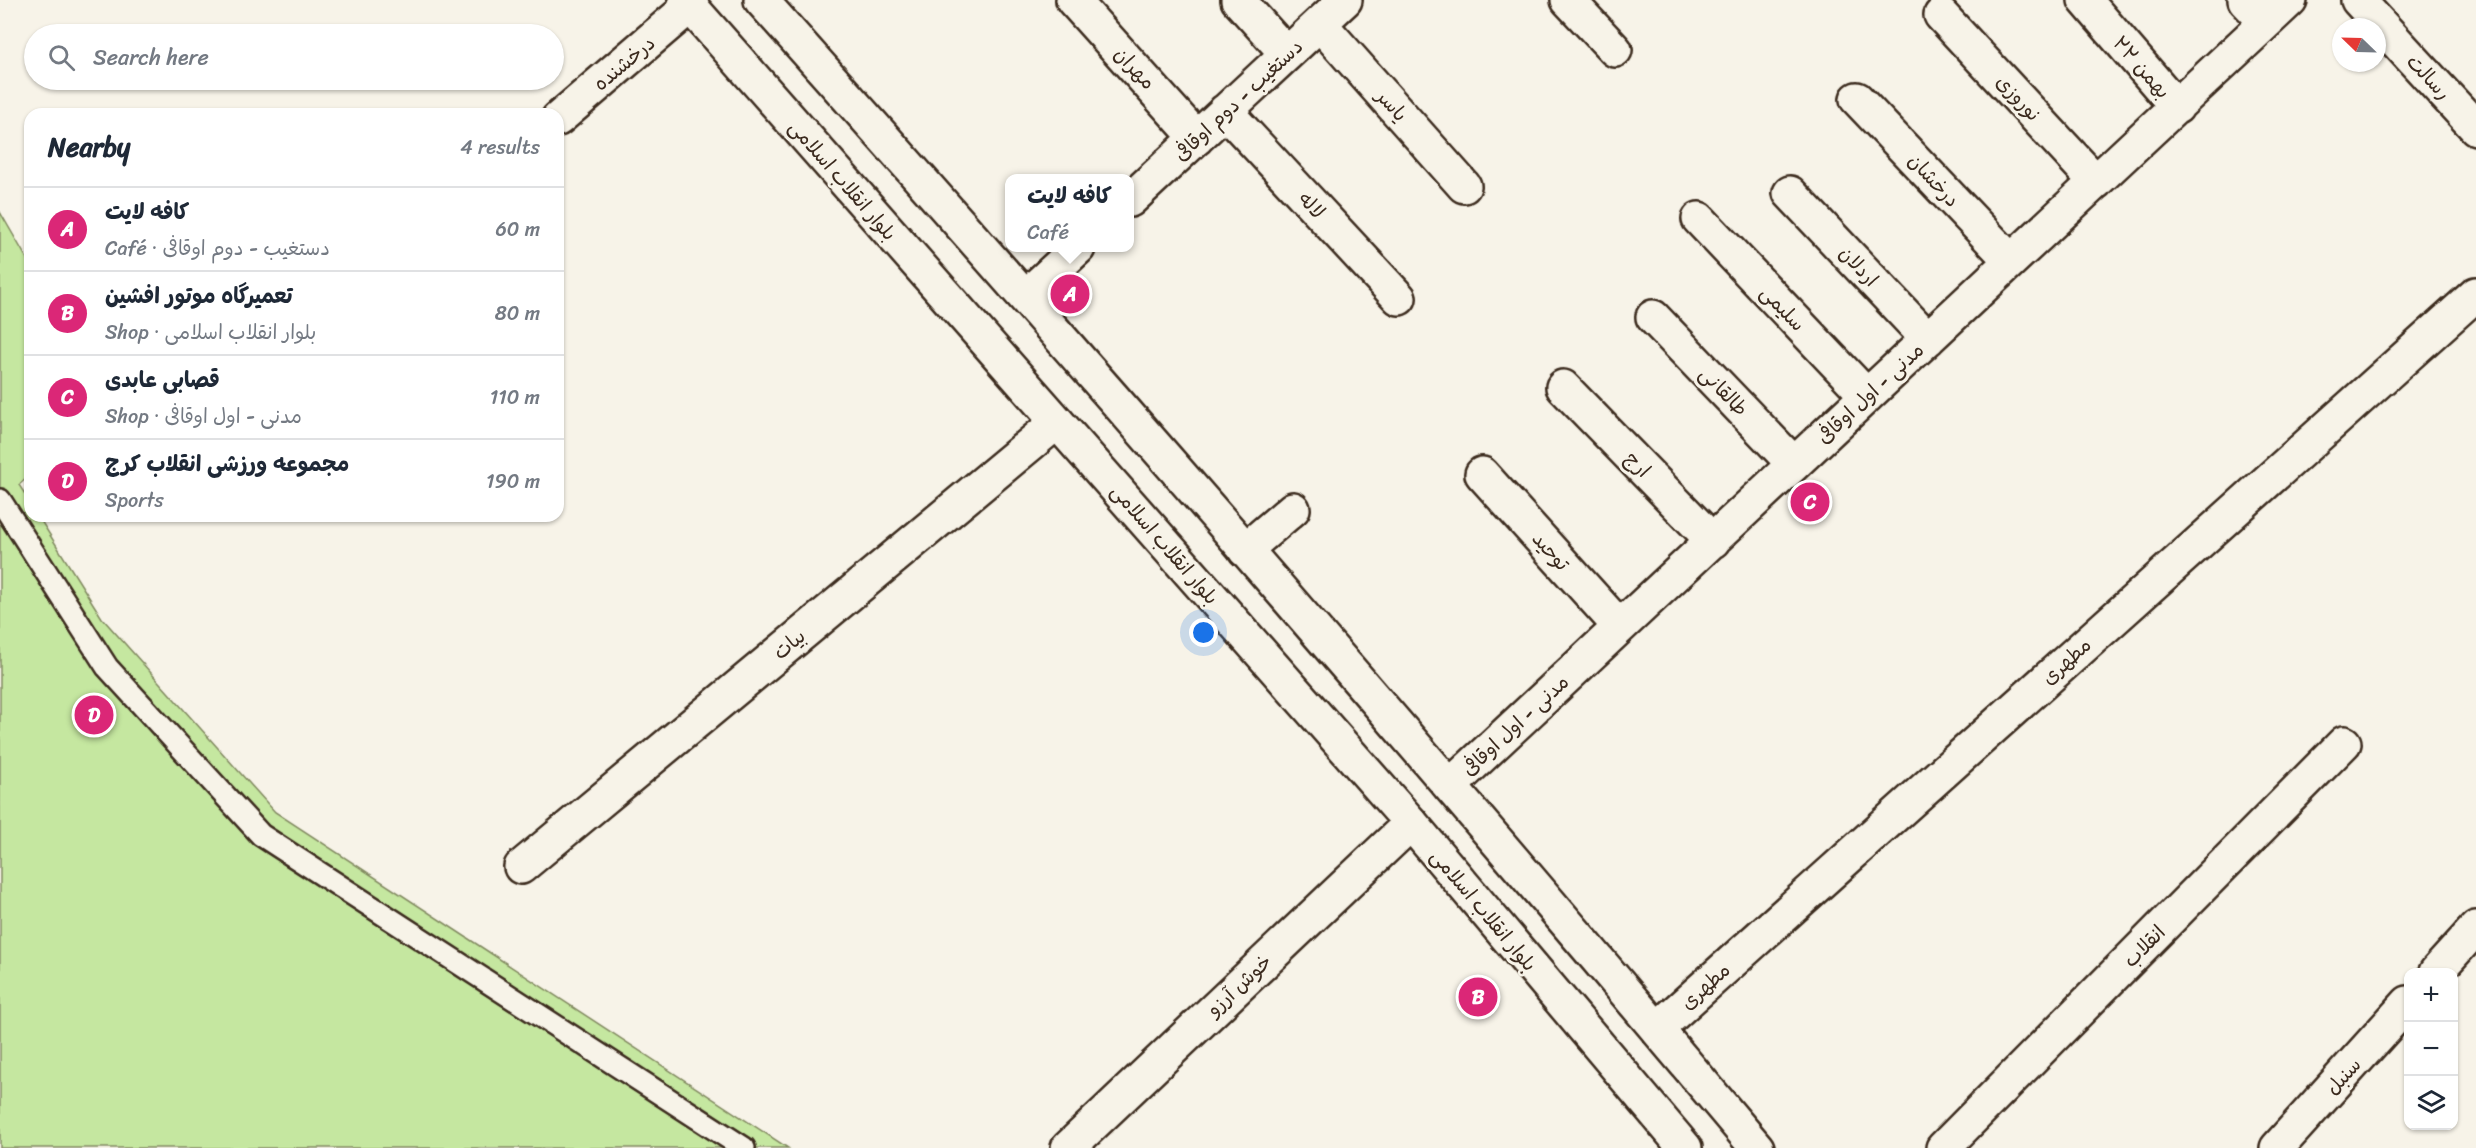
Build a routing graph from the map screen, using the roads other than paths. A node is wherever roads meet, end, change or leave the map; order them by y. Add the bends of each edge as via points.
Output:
1 (761, 0) edge
2 (1073, 0) edge
3 (1238, 0) edge
4 (1346, 0) edge
5 (1568, 0) edge
6 (2085, 0) edge
7 (2290, 0) edge
8 (2358, 0) edge
9 (688, 3) edge
10 (2256, 11) edge
11 (1941, 15) dead end
12 (1320, 24) junction
13 (1615, 50) dead end
14 (1287, 54) junction
15 (1857, 99) dead end
16 (2177, 107) junction
17 (1225, 111) junction
18 (564, 114) edge
19 (2476, 128) edge
20 (1197, 138) junction
21 (2096, 182) junction
22 (1464, 186) dead end
23 (1790, 193) dead end
24 (1134, 196) edge
25 (1699, 219) dead end
26 (1074, 252) edge
27 (2011, 261) junction
28 (2476, 294) edge
29 (1026, 296) junction
30 (1399, 298) dead end
31 (1653, 317) dead end
32 (1928, 339) junction
33 (1563, 387) dead end
34 (1867, 396) junction
35 (1057, 422) junction
36 (1794, 464) junction
37 (1482, 474) dead end
38 (0, 500) edge
39 (1293, 509) dead end
40 (1713, 541) junction
41 (1245, 550) junction
42 (1620, 627) junction
43 (2344, 743) dead end
44 (1450, 786) junction
45 (1411, 823) junction
46 (521, 867) dead end
47 (2476, 928) edge
48 (2440, 968) edge
49 (2404, 1008) edge
50 (1657, 1029) junction
51 (744, 1148) edge
52 (1068, 1148) edge
53 (1685, 1148) edge
54 (1757, 1148) edge
55 (1943, 1148) edge
56 (2277, 1148) edge

1 - 29 street
2 - 20 street, مهران
3 - 14 street
4 - 12 street, دستغیب - دوم اوقافی
5 - 13 street
6 - 16 street, ۲۲ بهمن
7 - 10 street, مدنی - اول اوقافی
8 - 19 street, رسالت
9 - 18 street, درخشنده
9 - 35 street, بلوار انقلاب اسلامی
10 - 16 street, مدنی - اول اوقافی
11 - 21 street, نوروزی
12 - 14 street, دستغیب - دوم اوقافی
12 - 22 street, یاسر
14 - 17 street, دستغیب - دوم اوقافی
15 - 27 street, درخشان
16 - 21 street, مدنی - اول اوقافی
17 - 20 street, دستغیب - دوم اوقافی
17 - 30 street, لاله
20 - 24 street, دستغیب - دوم اوقافی
21 - 27 street, مدنی - اول اوقافی
23 - 32 street, اردلان
25 - 34 street, سلیمی
26 - 29 street
27 - 32 street, مدنی - اول اوقافی
28 - 50 street, مطهری
29 - 41 street
31 - 36 street, طالقانی
32 - 34 street, مدنی - اول اوقافی
33 - 40 street, ارج
34 - 36 street, مدنی - اول اوقافی
35 - 45 street, بلوار انقلاب اسلامی
35 - 46 street, بیات
36 - 40 street, مدنی - اول اوقافی
37 - 42 street, توحید
38 - 51 lane via 107,667 261,835
39 - 41 street
40 - 42 street, مدنی - اول اوقافی
41 - 44 street
42 - 44 street, مدنی - اول اوقافی
43 - 55 street, انقلاب
44 - 50 street
45 - 52 street, خوش آرزو
45 - 53 street, بلوار انقلاب اسلامی
47 - 48 street
49 - 56 street, سنبل
50 - 54 street

